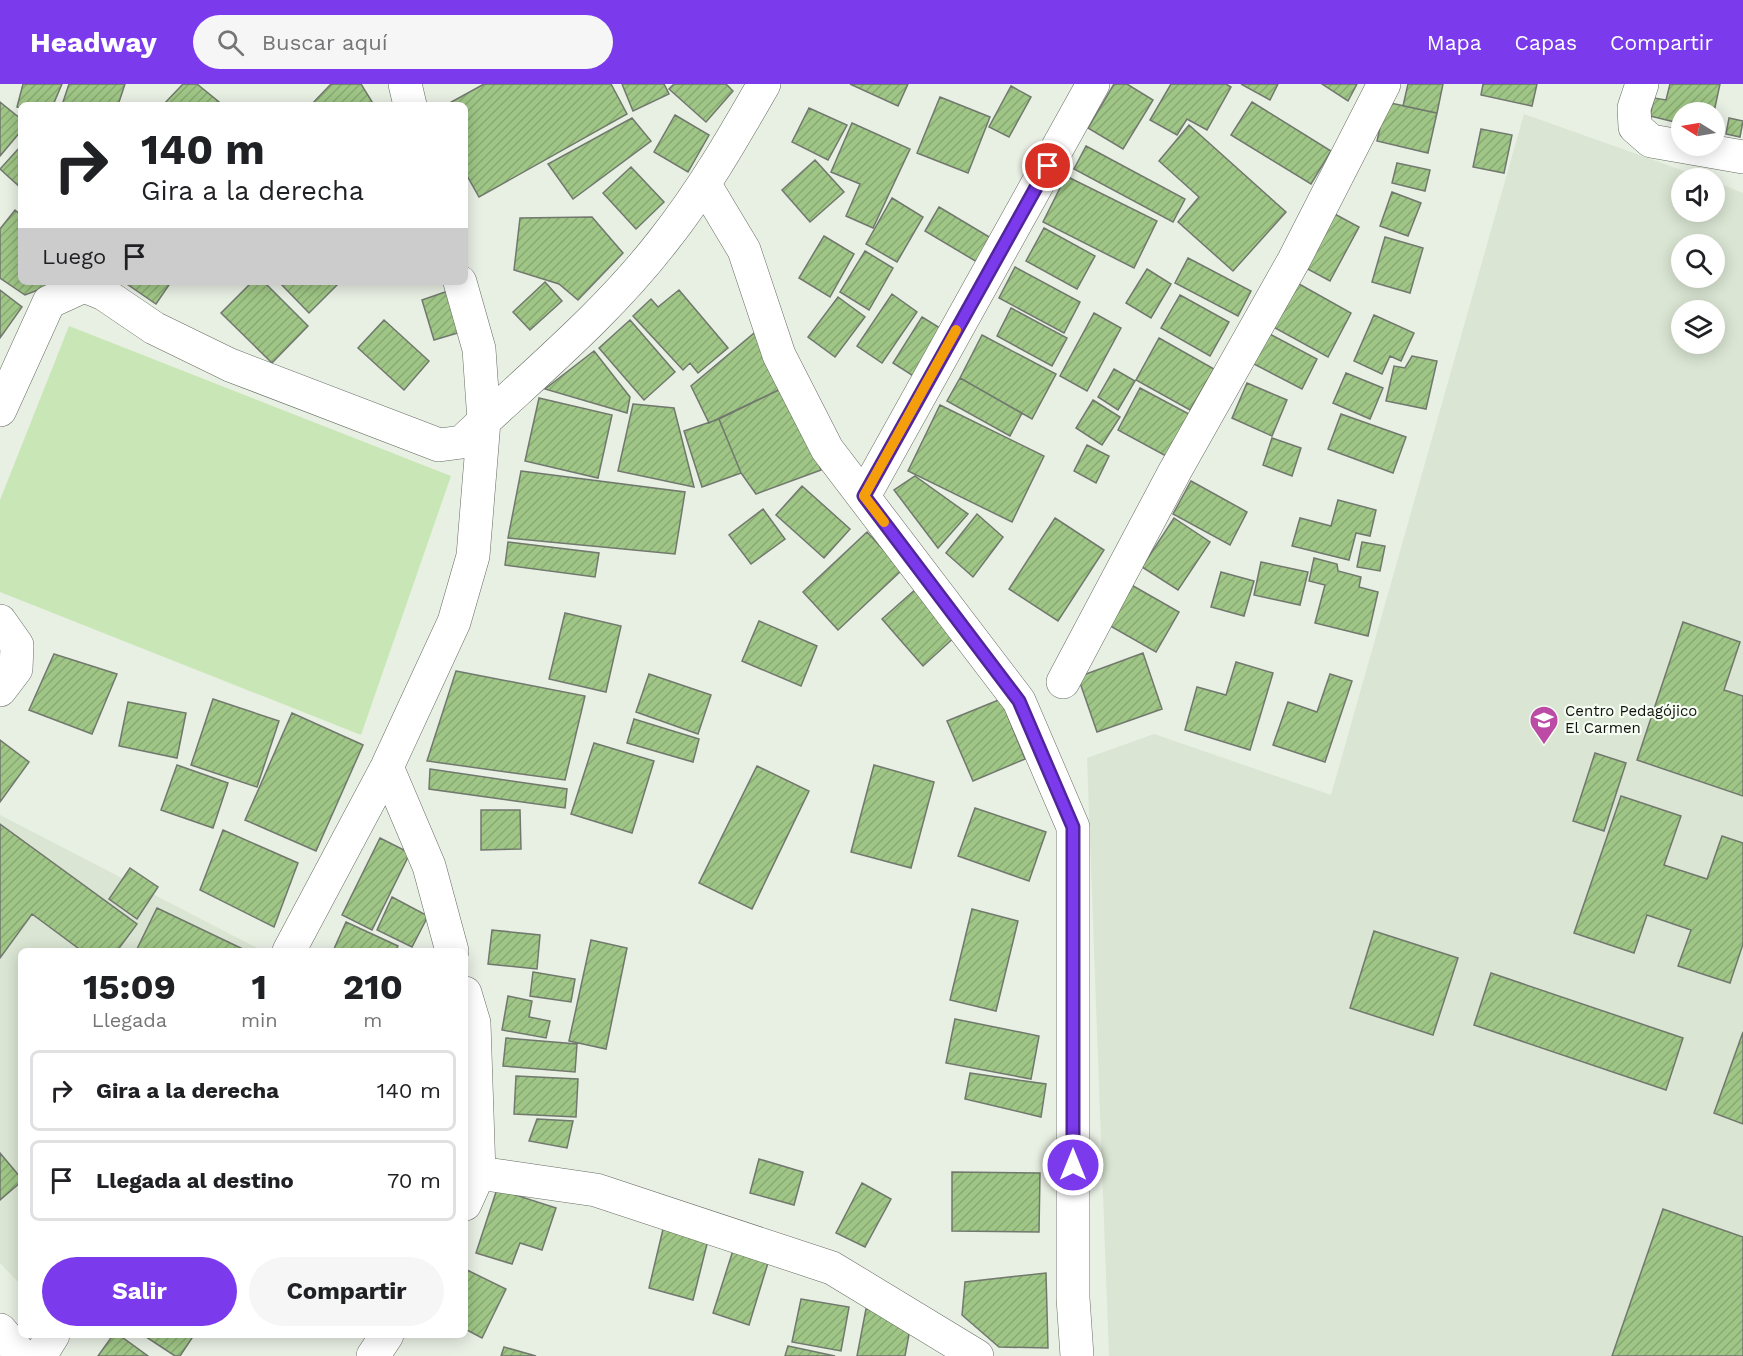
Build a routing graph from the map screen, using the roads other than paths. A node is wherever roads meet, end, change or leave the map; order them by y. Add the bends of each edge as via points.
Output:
1 (405, 84) edge
2 (765, 84) edge
3 (1094, 84) edge
4 (1384, 84) edge
5 (1642, 84) edge
6 (409, 102) edge
7 (1743, 157) edge
8 (705, 185) junction
9 (461, 285) edge
10 (0, 410) edge
11 (484, 421) junction
12 (864, 496) junction
13 (0, 621) edge
14 (1063, 682) dead end
15 (0, 690) edge
16 (387, 767) junction
17 (290, 948) edge
18 (451, 948) edge
19 (468, 1003) edge
20 (479, 1173) junction
21 (468, 1197) edge
22 (0, 1329) edge
23 (51, 1338) edge
24 (385, 1338) edge
25 (22, 1356) edge
26 (40, 1356) edge
27 (373, 1356) edge
28 (977, 1356) edge
29 (1077, 1356) edge

1 - 6 street
2 - 8 street
3 - 12 street
4 - 14 street via 1294,260 1175,471
5 - 7 street via 1634,108 1635,127 1651,141
8 - 11 street via 661,244 584,328
8 - 12 street via 744,250 779,354 827,449
9 - 11 street via 478,349
10 - 11 street via 50,302 84,286 104,294 154,328 230,365 439,445 462,442
11 - 16 street via 473,556 454,622
12 - 29 street via 1019,701 1073,827 1073,1298
13 - 15 street via 17,645 16,669
16 - 17 street
16 - 18 street via 429,866
19 - 20 street via 474,1023
20 - 21 street
20 - 28 street via 596,1190 832,1268
22 - 25 street
23 - 26 street
24 - 27 street

